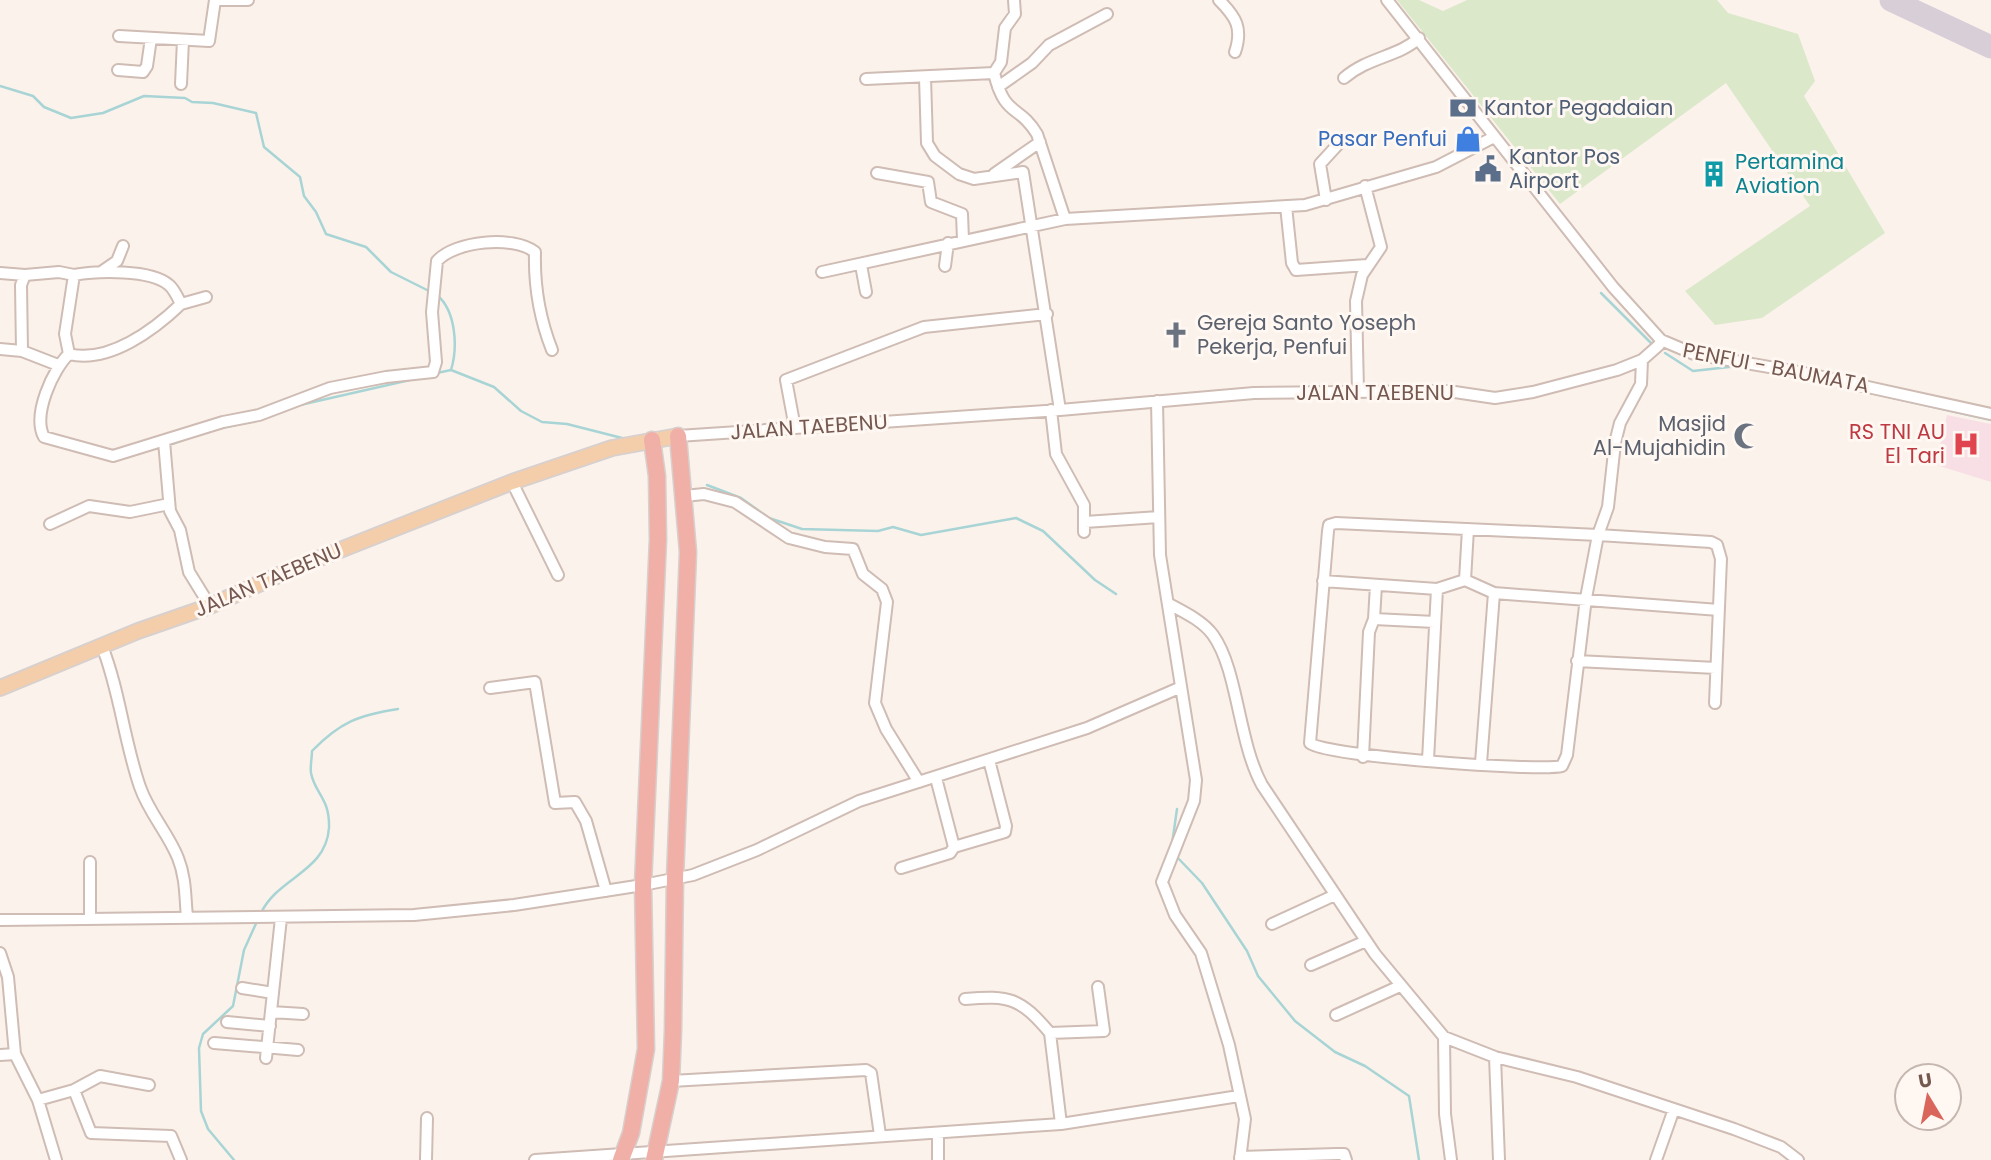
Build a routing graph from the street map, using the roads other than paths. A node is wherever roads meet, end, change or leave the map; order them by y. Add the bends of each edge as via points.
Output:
1 (215, 0) edge
2 (248, 0) edge
3 (1014, 0) edge
4 (1219, 0) edge
5 (1387, 0) edge
6 (1107, 14) dead end
7 (119, 36) dead end
8 (151, 38) junction
9 (1419, 38) junction
10 (183, 40) junction
11 (1235, 51) dead end
12 (118, 70) dead end
13 (995, 74) junction
14 (925, 77) junction
15 (1344, 78) dead end
16 (866, 79) dead end
17 (181, 84) dead end
18 (998, 87) junction
19 (1494, 137) junction
20 (1342, 140) dead end
21 (1040, 142) junction
22 (877, 173) dead end
23 (988, 178) junction
24 (1366, 186) junction
25 (1326, 200) junction
26 (1286, 206) junction
27 (1065, 219) junction
28 (1033, 225) junction
29 (963, 240) junction
30 (948, 243) junction
31 (123, 246) dead end
32 (861, 265) junction
33 (1367, 265) junction
34 (945, 266) dead end
35 (101, 272) junction
36 (822, 272) dead end
37 (0, 274) edge
38 (26, 275) junction
39 (74, 275) junction
40 (866, 292) dead end
41 (206, 298) dead end
42 (181, 304) junction
43 (1047, 314) junction
44 (1658, 345) junction
45 (0, 349) edge
46 (552, 350) dead end
47 (22, 351) junction
48 (69, 354) junction
49 (1642, 360) junction
50 (58, 365) junction
51 (1358, 391) junction
52 (1157, 401) junction
53 (1056, 410) junction
54 (1991, 414) edge
55 (795, 428) junction
56 (678, 436) junction
57 (646, 440) junction
58 (164, 441) junction
59 (512, 482) junction
60 (684, 496) junction
61 (169, 504) junction
62 (1159, 517) junction
63 (50, 524) dead end
64 (1468, 529) junction
65 (1598, 536) junction
66 (558, 575) dead end
67 (1465, 580) junction
68 (1323, 581) junction
69 (1376, 585) junction
70 (1437, 589) junction
71 (1494, 593) junction
72 (1586, 598) junction
73 (1169, 604) junction
74 (210, 606) junction
75 (1719, 610) junction
76 (1374, 619) junction
77 (1435, 622) junction
78 (102, 646) junction
79 (1577, 662) junction
80 (1716, 668) junction
81 (0, 688) edge
82 (490, 688) dead end
83 (1179, 688) junction
84 (1715, 703) dead end
85 (1363, 757) junction
86 (989, 760) junction
87 (1429, 760) junction
88 (1481, 763) junction
89 (936, 778) junction
90 (919, 782) junction
91 (954, 847) junction
92 (90, 862) dead end
93 (901, 868) dead end
94 (675, 878) junction
95 (643, 885) junction
96 (606, 891) junction
97 (1335, 895) junction
98 (187, 917) junction
99 (276, 918) junction
100 (90, 919) junction
101 (0, 920) edge
102 (1272, 924) dead end
103 (1366, 941) junction
104 (0, 953) edge
105 (1311, 965) dead end
106 (1400, 986) junction
107 (1098, 987) dead end
108 (242, 988) dead end
109 (273, 993) junction
110 (965, 999) dead end
111 (271, 1012) junction
112 (303, 1014) dead end
113 (1336, 1015) dead end
114 (227, 1022) dead end
115 (270, 1026) junction
116 (1049, 1033) junction
117 (1444, 1037) junction
118 (214, 1043) dead end
119 (298, 1049) dead end
120 (267, 1053) junction
121 (15, 1054) junction
122 (0, 1055) edge
123 (1494, 1057) junction
124 (671, 1081) junction
125 (149, 1084) dead end
126 (74, 1090) junction
127 (1239, 1096) junction
128 (38, 1100) junction
129 (1674, 1109) junction
130 (427, 1118) dead end
131 (1061, 1124) junction
132 (938, 1133) junction
133 (880, 1135) junction
134 (654, 1156) edge
135 (622, 1157) edge
136 (1240, 1159) edge
137 (56, 1160) edge
138 (181, 1160) edge
139 (426, 1160) edge
140 (534, 1160) edge
141 (938, 1160) edge
142 (1346, 1160) edge
143 (1451, 1160) edge
144 (1499, 1160) edge
145 (1656, 1160) edge
146 (1798, 1160) edge

1 - 2 street
1 - 10 street via 209,41
3 - 13 street via 1015,14 1005,28
4 - 11 street via 1237,21 1240,31
5 - 9 street, PENFUI - BAUMATA
6 - 18 street via 1049,46
7 - 8 street
8 - 10 street
8 - 12 street via 143,72
9 - 15 street via 1359,64
9 - 19 street, PENFUI - BAUMATA
10 - 17 street
13 - 14 street
13 - 18 street
14 - 16 street
14 - 23 street via 931,149 946,166 966,178
18 - 21 street via 1003,102 1032,126
19 - 24 street via 1436,167
19 - 44 street, PENFUI - BAUMATA
20 - 25 street via 1320,164
21 - 23 street
21 - 27 street
22 - 29 street via 928,182 931,202 962,214
23 - 28 street via 1023,172
24 - 25 street
24 - 33 street via 1381,247
25 - 26 street
26 - 27 street
26 - 33 street via 1296,270
27 - 28 street
28 - 29 street
28 - 43 street
29 - 30 street
30 - 32 street
30 - 34 street
31 - 35 street via 117,261
32 - 36 street
32 - 40 street
33 - 51 street via 1354,316
35 - 39 street
35 - 42 street via 158,279 170,285
37 - 38 street
38 - 39 street
38 - 47 street via 21,285
39 - 48 street via 65,334
41 - 42 street
42 - 48 street via 150,331 114,348
43 - 53 street
43 - 55 street via 924,327 786,380
44 - 49 street, JALAN TAEBENU
44 - 54 street, PENFUI - BAUMATA
45 - 47 street
46 - 58 street via 533,281 533,249 486,242 454,250 437,261 434,371 351,383
47 - 50 street
48 - 50 street
49 - 51 street, JALAN TAEBENU via 1585,380 1507,397 1448,391
49 - 65 street via 1641,384 1620,423 1608,507
50 - 58 street via 41,419 44,437 113,456
51 - 52 street, JALAN TAEBENU
52 - 53 street, JALAN TAEBENU
52 - 62 street
53 - 55 street, JALAN TAEBENU
53 - 62 street via 1056,454 1081,497 1084,527
55 - 56 street, JALAN TAEBENU
56 - 57 main road, JALAN TAEBENU
56 - 60 highway
57 - 59 main road, JALAN TAEBENU
57 - 95 highway via 657,476 658,539
58 - 61 street
59 - 66 street
59 - 74 main road, JALAN TAEBENU
60 - 90 street via 704,494 735,502 789,538 853,549 863,574 882,589 887,602 876,686 878,715
60 - 94 highway via 688,552
61 - 63 street via 130,512 89,506
61 - 74 street via 189,572
62 - 73 street
64 - 65 street
64 - 67 street
64 - 68 street via 1329,525
65 - 72 street
65 - 75 street via 1717,545 1721,559
67 - 70 street
67 - 71 street
68 - 69 street
68 - 85 street via 1309,739 1314,747
69 - 70 street
69 - 76 street
70 - 77 street
71 - 72 street
71 - 88 street
72 - 75 street
72 - 79 street
73 - 83 street
73 - 97 street via 1212,633 1221,649 1254,770
74 - 78 main road, JALAN TAEBENU
75 - 80 street
76 - 77 street
76 - 85 street via 1369,632
77 - 87 street
78 - 81 main road, JALAN TAEBENU
78 - 98 street via 118,689 141,790 180,862
79 - 80 street
79 - 88 street via 1564,763 1559,767
80 - 84 street
82 - 96 street via 535,682 555,803 575,802 583,814
83 - 86 street via 1100,724
83 - 127 street via 1196,791 1163,882 1167,901 1201,953
85 - 87 street
86 - 89 street
86 - 91 street via 1005,832
87 - 88 street
89 - 90 street
89 - 91 street
90 - 94 street via 848,805 757,850
91 - 93 street via 950,853
92 - 100 street
94 - 95 street
94 - 124 highway
95 - 96 street
95 - 135 highway via 646,1049 631,1133
96 - 99 street via 414,915
97 - 102 street
97 - 103 street
98 - 99 street
98 - 100 street
99 - 109 street
100 - 101 street
103 - 105 street
103 - 106 street
104 - 121 street via 8,977
106 - 113 street
106 - 117 street
107 - 116 street via 1104,1031
108 - 109 street
109 - 111 street
110 - 116 street via 1019,1001
111 - 112 street
111 - 115 street
114 - 115 street
115 - 120 street
116 - 131 street
117 - 123 street
117 - 143 street
118 - 120 street
119 - 120 street
121 - 122 street
121 - 128 street
123 - 129 street via 1577,1077
123 - 144 street
124 - 133 street via 866,1070 871,1073
124 - 134 highway
125 - 126 street via 100,1076
126 - 128 street
126 - 138 street via 91,1133 171,1136
127 - 131 street
127 - 136 street via 1245,1119
128 - 137 street
129 - 145 street
129 - 146 street via 1781,1147
130 - 139 street
131 - 132 street
132 - 133 street
132 - 141 street
133 - 134 street
134 - 135 street
135 - 140 street
136 - 142 street via 1337,1153 1344,1154

